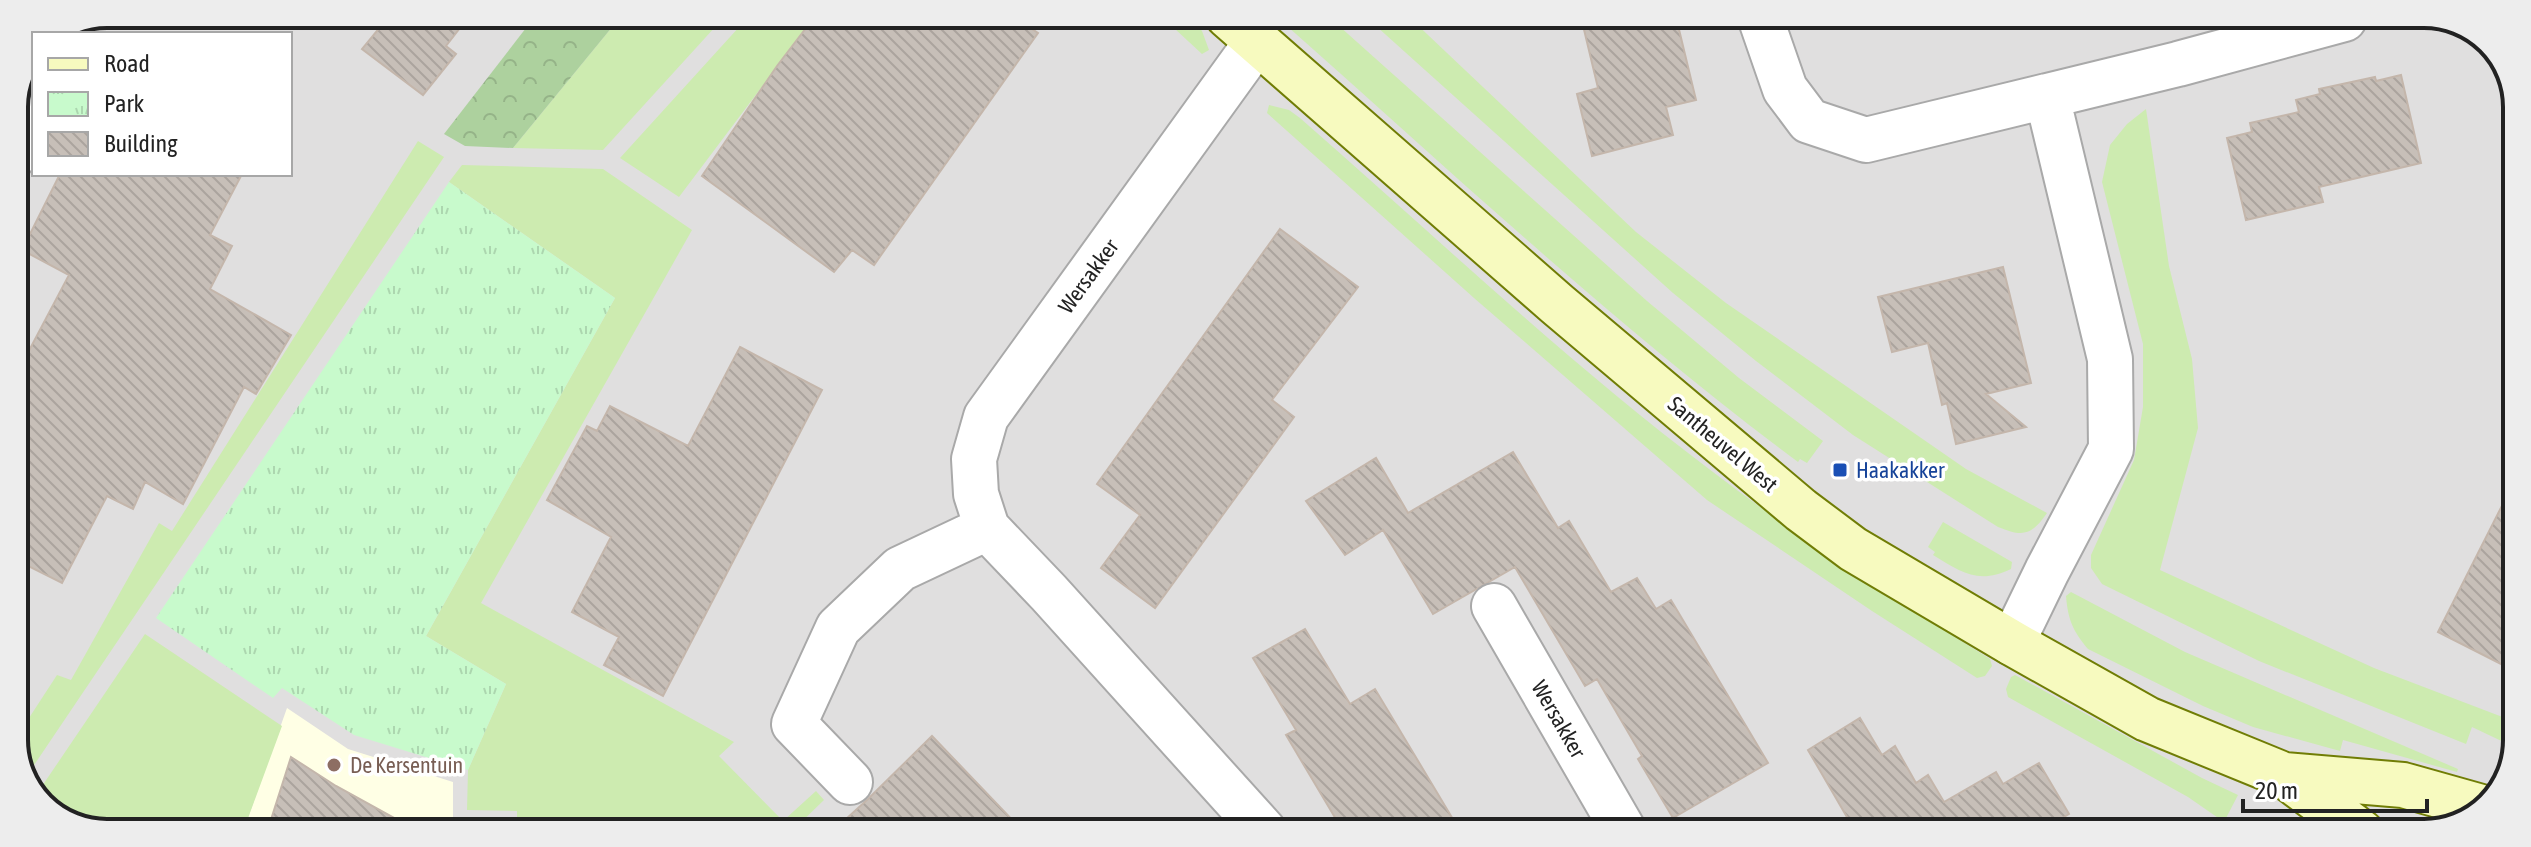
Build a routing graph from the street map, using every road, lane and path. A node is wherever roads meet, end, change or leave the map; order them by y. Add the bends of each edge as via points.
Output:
1 (1764, 28) edge
2 (2311, 28) edge
3 (1242, 30) edge
4 (2047, 96) junction
5 (987, 528) junction
6 (1494, 606) dead end
7 (2012, 643) junction
8 (2284, 775) junction
9 (850, 782) dead end
10 (2470, 804) edge
11 (1253, 819) edge
12 (1617, 819) edge
13 (2343, 819) edge

1 - 4 street via 1785,89 1809,121 1866,140
2 - 4 street
3 - 5 street, Wersakker via 986,417 974,459 976,494
3 - 7 street, Santheuvel West via 1801,510 1853,549
4 - 7 street via 2110,359 2111,449
5 - 9 street via 900,569 838,628 794,724
5 - 11 street, Wersakker
6 - 12 street, Wersakker
7 - 8 street, Santheuvel West via 2147,719
8 - 10 street, Santheuvel West via 2403,785
8 - 13 street, Santheuvel West

